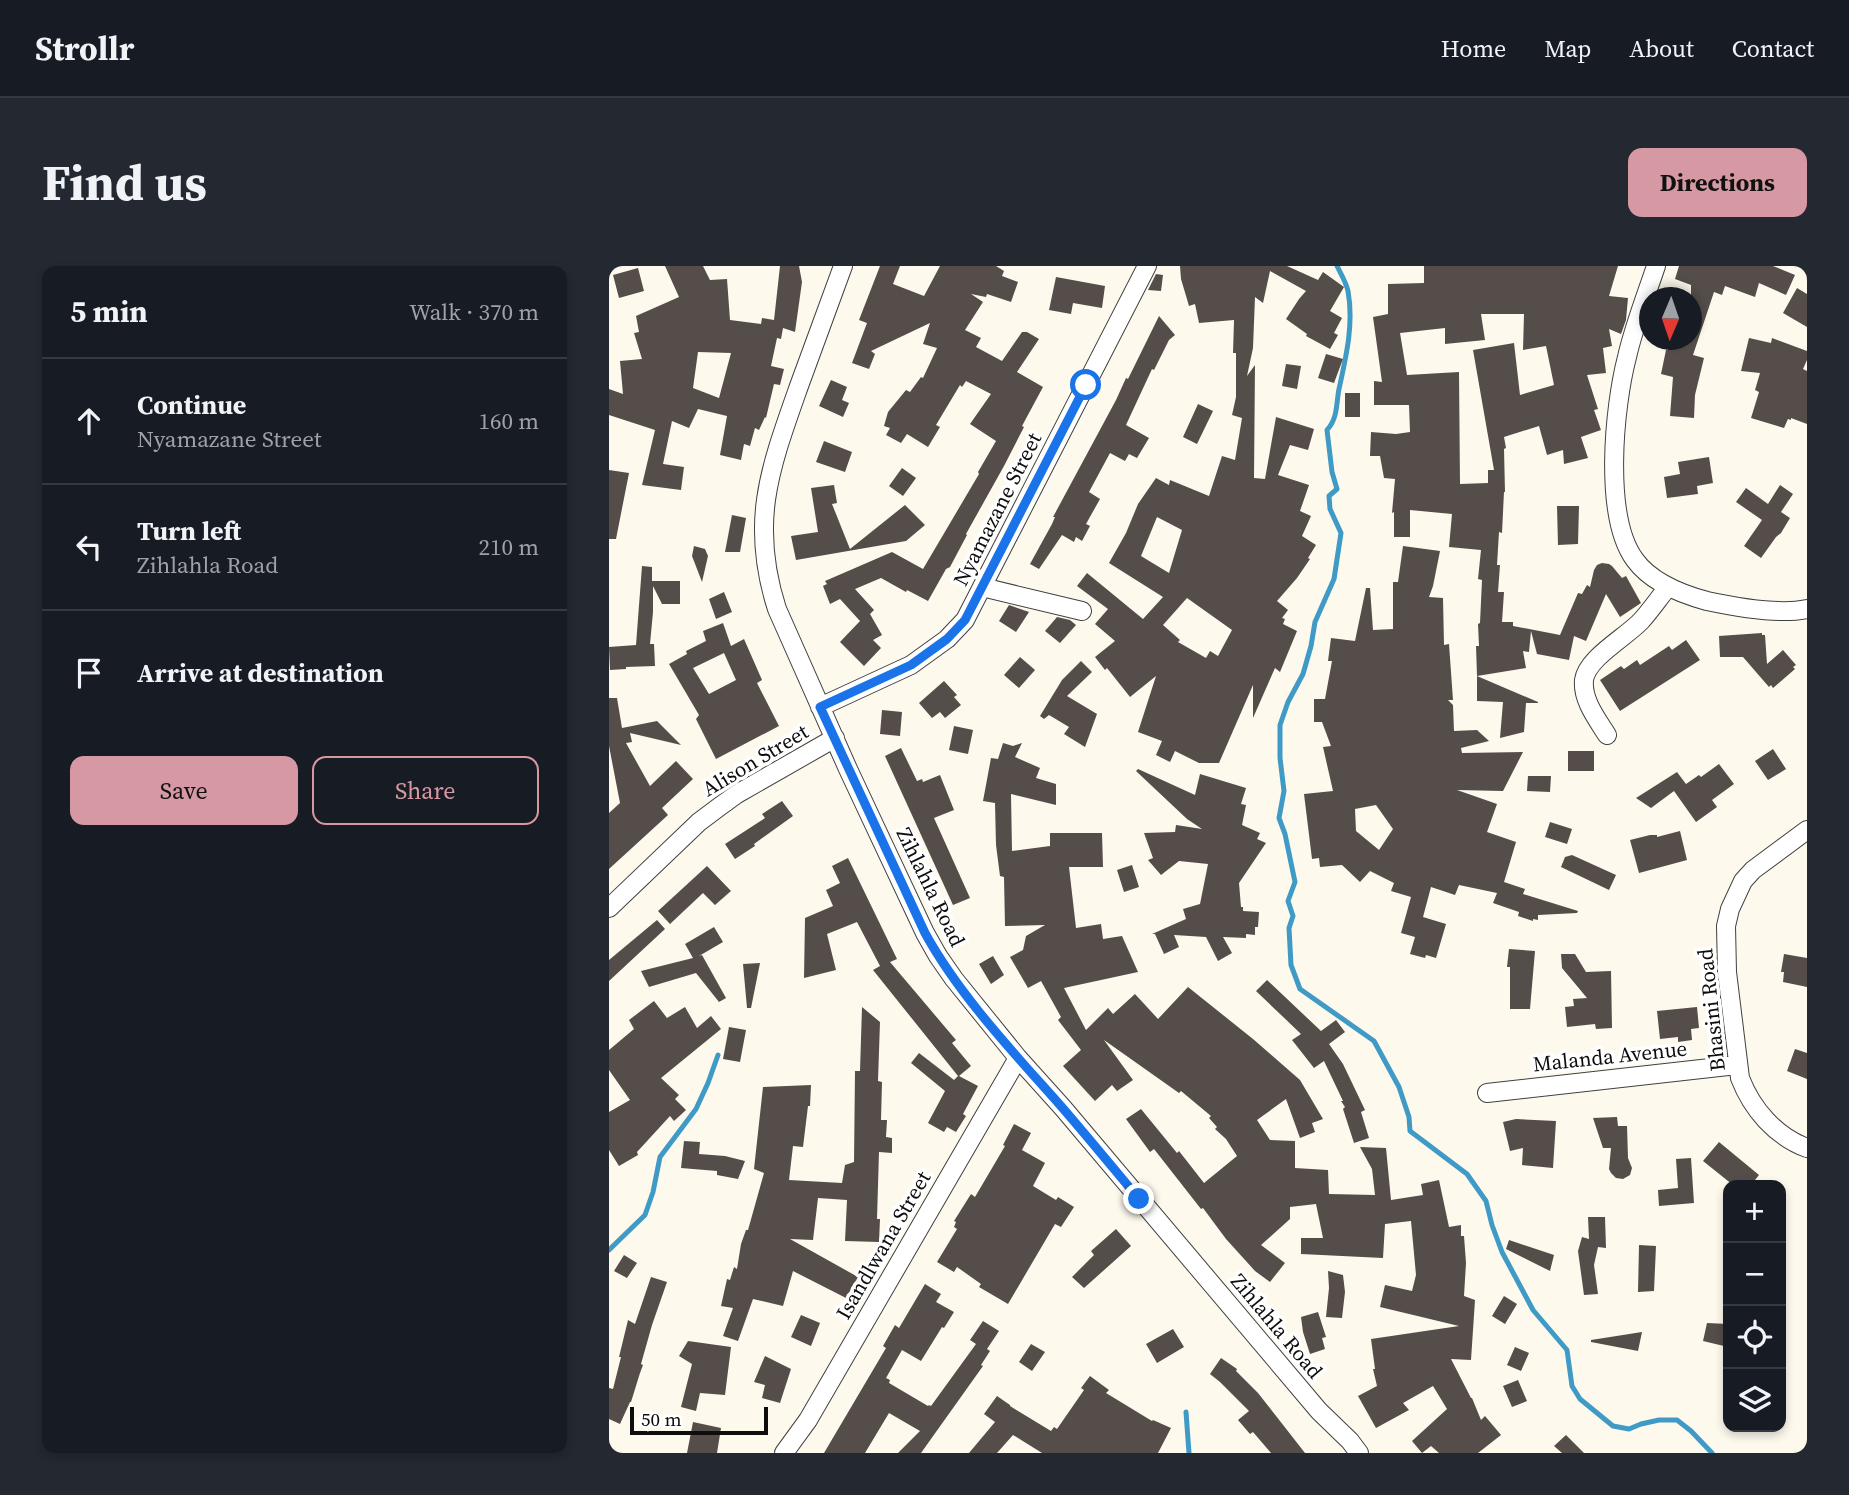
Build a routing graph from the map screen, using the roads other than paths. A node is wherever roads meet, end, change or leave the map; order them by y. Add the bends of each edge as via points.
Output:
1 (843, 266) edge
2 (1147, 266) edge
3 (1656, 266) edge
4 (982, 587) junction
5 (1668, 587) junction
6 (1807, 609) edge
7 (1082, 611) dead end
8 (820, 707) junction
9 (1607, 735) dead end
10 (835, 738) junction
11 (1807, 830) edge
12 (609, 908) edge
13 (1018, 1058) junction
14 (1737, 1065) junction
15 (1487, 1093) dead end
16 (1807, 1149) edge
17 (784, 1453) edge
18 (1359, 1453) edge

1 - 8 street, Zihlahla Road via 777,447 763,522 771,590
2 - 4 street, Nyamazane Street
3 - 5 street via 1621,383 1614,465 1624,541 1640,567
4 - 7 street
4 - 8 street, Nyamazane Street via 965,620 930,653
5 - 6 street via 1729,606
5 - 9 street via 1643,619 1587,671 1585,691
8 - 10 street, Zihlahla Road
10 - 12 street, Alison Street via 737,794 699,822
10 - 13 street, Zihlahla Road via 938,956
11 - 14 street, Bhasini Road via 1753,870 1730,908 1727,972
13 - 17 street, Isandlwana Street via 808,1420
13 - 18 street, Zihlahla Road
14 - 15 street, Malanda Avenue
14 - 16 street, Bhasini Road via 1753,1105 1773,1129

